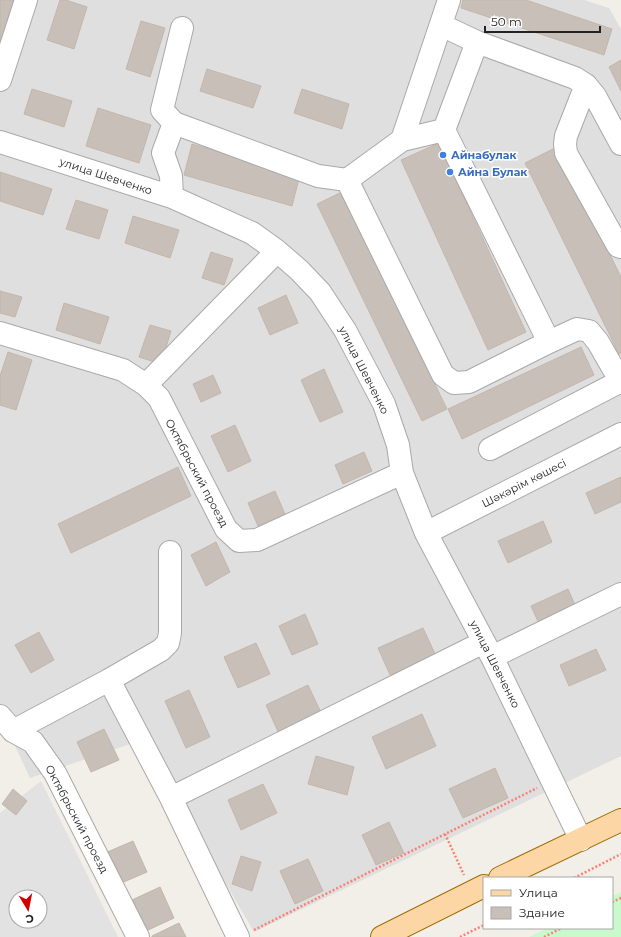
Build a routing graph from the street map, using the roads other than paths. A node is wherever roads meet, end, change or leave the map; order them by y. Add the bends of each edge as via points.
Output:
1 (26, 0) edge
2 (449, 0) edge
3 (441, 26) junction
4 (182, 28) dead end
5 (477, 42) junction
6 (0, 80) edge
7 (586, 85) junction
8 (174, 123) junction
9 (444, 130) junction
10 (402, 140) junction
11 (0, 142) edge
12 (621, 144) edge
13 (347, 180) junction
14 (172, 197) junction
15 (621, 247) edge
16 (277, 251) junction
17 (0, 333) edge
18 (548, 342) junction
19 (621, 382) edge
20 (146, 385) junction
21 (621, 434) edge
22 (490, 449) dead end
23 (402, 473) junction
24 (426, 533) junction
25 (170, 552) dead end
26 (621, 594) edge
27 (488, 649) junction
28 (108, 680) junction
29 (6, 723) edge
30 (171, 798) junction
31 (621, 820) edge
32 (581, 840) junction
33 (502, 877) edge
34 (478, 889) edge
35 (246, 933) edge
36 (138, 937) edge
37 (382, 937) edge

1 - 6 street
2 - 3 street
3 - 5 street
3 - 10 street
4 - 8 street via 162,110
5 - 7 street via 575,78
5 - 9 street
7 - 12 street via 596,96
7 - 15 street via 566,136 566,153 618,246
8 - 13 street via 318,176
8 - 14 street via 163,154 171,176
9 - 10 street
9 - 18 street
10 - 13 street
11 - 14 street, улица Шевченко
13 - 18 street via 443,375 454,384 469,382
14 - 16 street, улица Шевченко via 252,233
16 - 20 street
16 - 23 street, улица Шевченко via 320,292 344,330 384,404 398,445
17 - 20 street, Октябрьский проезд via 123,370
18 - 19 street via 577,329 589,331
19 - 22 street
20 - 23 street, Октябрьский проезд via 159,398 226,529 239,541 257,540
21 - 24 street, Шәкәрім көшесі
23 - 24 street, улица Шевченко
24 - 27 street, улица Шевченко
25 - 28 street via 168,643 161,650
26 - 27 street
27 - 30 street
27 - 32 street, улица Шевченко
28 - 29 street
28 - 30 street
29 - 36 street, Октябрьский проезд via 33,742 55,773
30 - 35 street
31 - 32 main road
32 - 33 main road
34 - 37 main road

